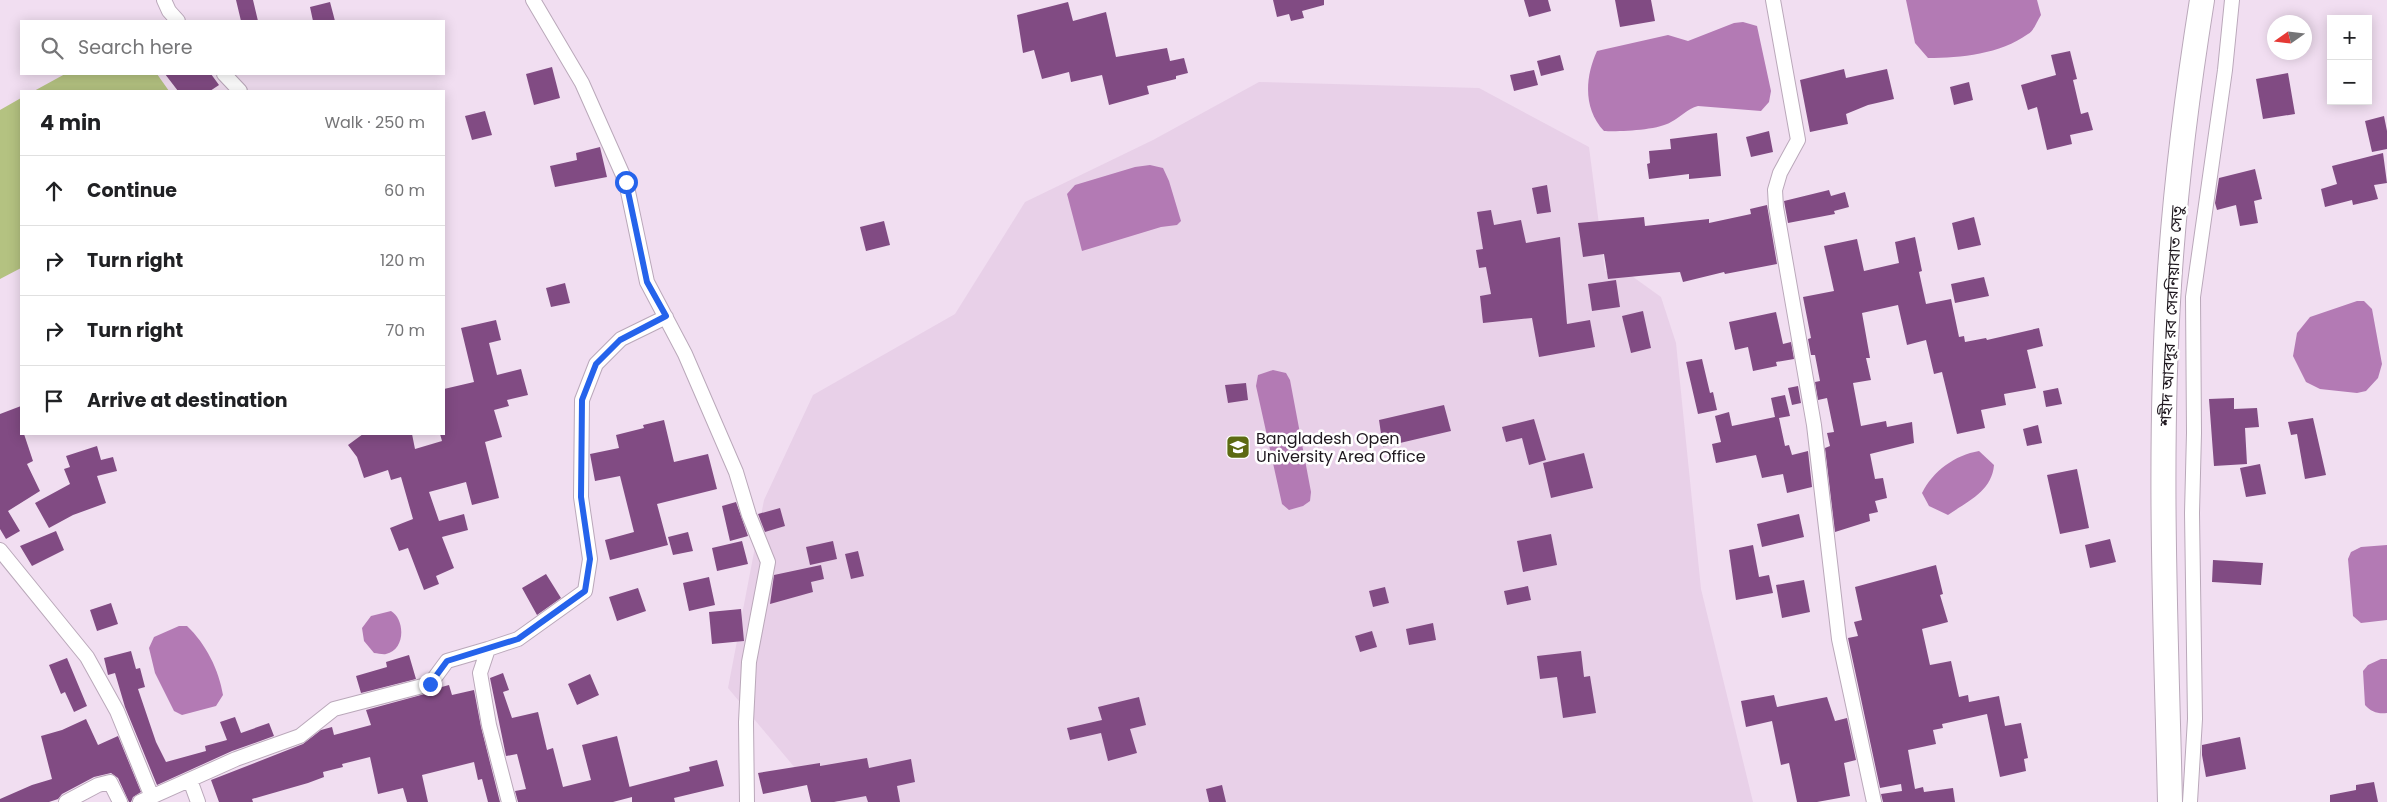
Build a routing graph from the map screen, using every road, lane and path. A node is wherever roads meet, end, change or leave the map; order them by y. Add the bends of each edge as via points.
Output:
1 (164, 0) edge
2 (533, 0) edge
3 (1773, 0) edge
4 (2202, 0) edge
5 (2232, 0) edge
6 (177, 20) edge
7 (225, 75) edge
8 (239, 90) edge
9 (666, 316) junction
10 (0, 550) edge
11 (488, 649) junction
12 (190, 780) junction
13 (146, 800) edge
14 (66, 802) edge
15 (120, 802) edge
16 (198, 802) edge
17 (509, 802) edge
18 (747, 802) edge
19 (1874, 802) edge
20 (2170, 802) edge
21 (2190, 802) edge

1 - 6 street
2 - 9 street via 582,83 626,182 647,282
3 - 19 street via 1798,140 1780,173 1775,190 1776,207 1814,425 1840,639
4 - 20 highway, শহীদ আবদুর রব সেরনিয়াবাত সেতু via 2181,147 2169,285 2165,437
5 - 21 street via 2194,297 2192,513 2195,719
7 - 8 street
9 - 11 street via 620,340 596,364 582,400 581,497 590,559 585,591 518,639
9 - 18 street via 736,472 768,562 749,662
10 - 13 street via 87,657 117,711
11 - 12 street via 447,661 430,684 334,709 300,736
11 - 17 street via 480,673 489,725
12 - 13 street
12 - 16 street
14 - 15 street via 110,782

